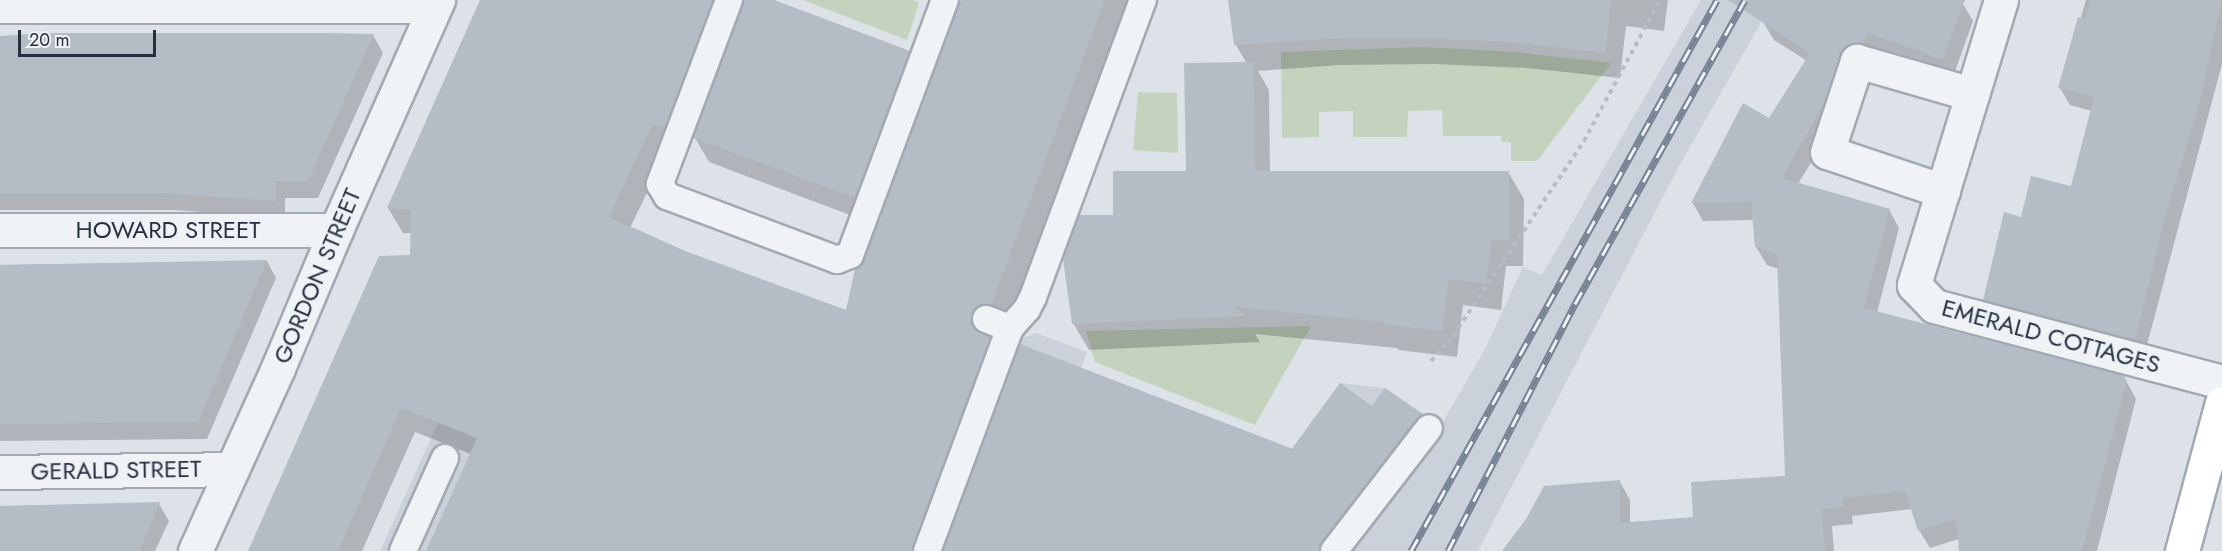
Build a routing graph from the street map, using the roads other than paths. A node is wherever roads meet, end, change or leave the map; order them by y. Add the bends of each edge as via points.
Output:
1 (729, 0) edge
2 (945, 0) edge
3 (1143, 0) edge
4 (2001, 0) edge
5 (437, 3) edge
6 (0, 6) edge
7 (1972, 94) junction
8 (1943, 191) junction
9 (0, 230) edge
10 (336, 230) junction
11 (2222, 382) edge
12 (2222, 403) edge
13 (1429, 428) dead end
14 (445, 458) dead end
15 (232, 469) junction
16 (0, 472) edge
17 (195, 551) edge
18 (403, 551) edge
19 (927, 551) edge
20 (1334, 551) edge
21 (2182, 551) edge

1 - 2 lane via 660,184 667,196 846,264
3 - 19 lane via 1033,297 1027,309 998,323
4 - 7 street, EMERALD COTTAGES
5 - 6 street
5 - 10 street, GORDON STREET
7 - 8 street, EMERALD COTTAGES
7 - 8 street via 1857,61 1827,152
8 - 11 street, EMERALD COTTAGES via 1914,285 1934,306
9 - 10 street, HOWARD STREET
10 - 15 street, GORDON STREET
12 - 21 main road
13 - 20 lane
14 - 18 lane
15 - 16 street, GERALD STREET
15 - 17 street, GORDON STREET

